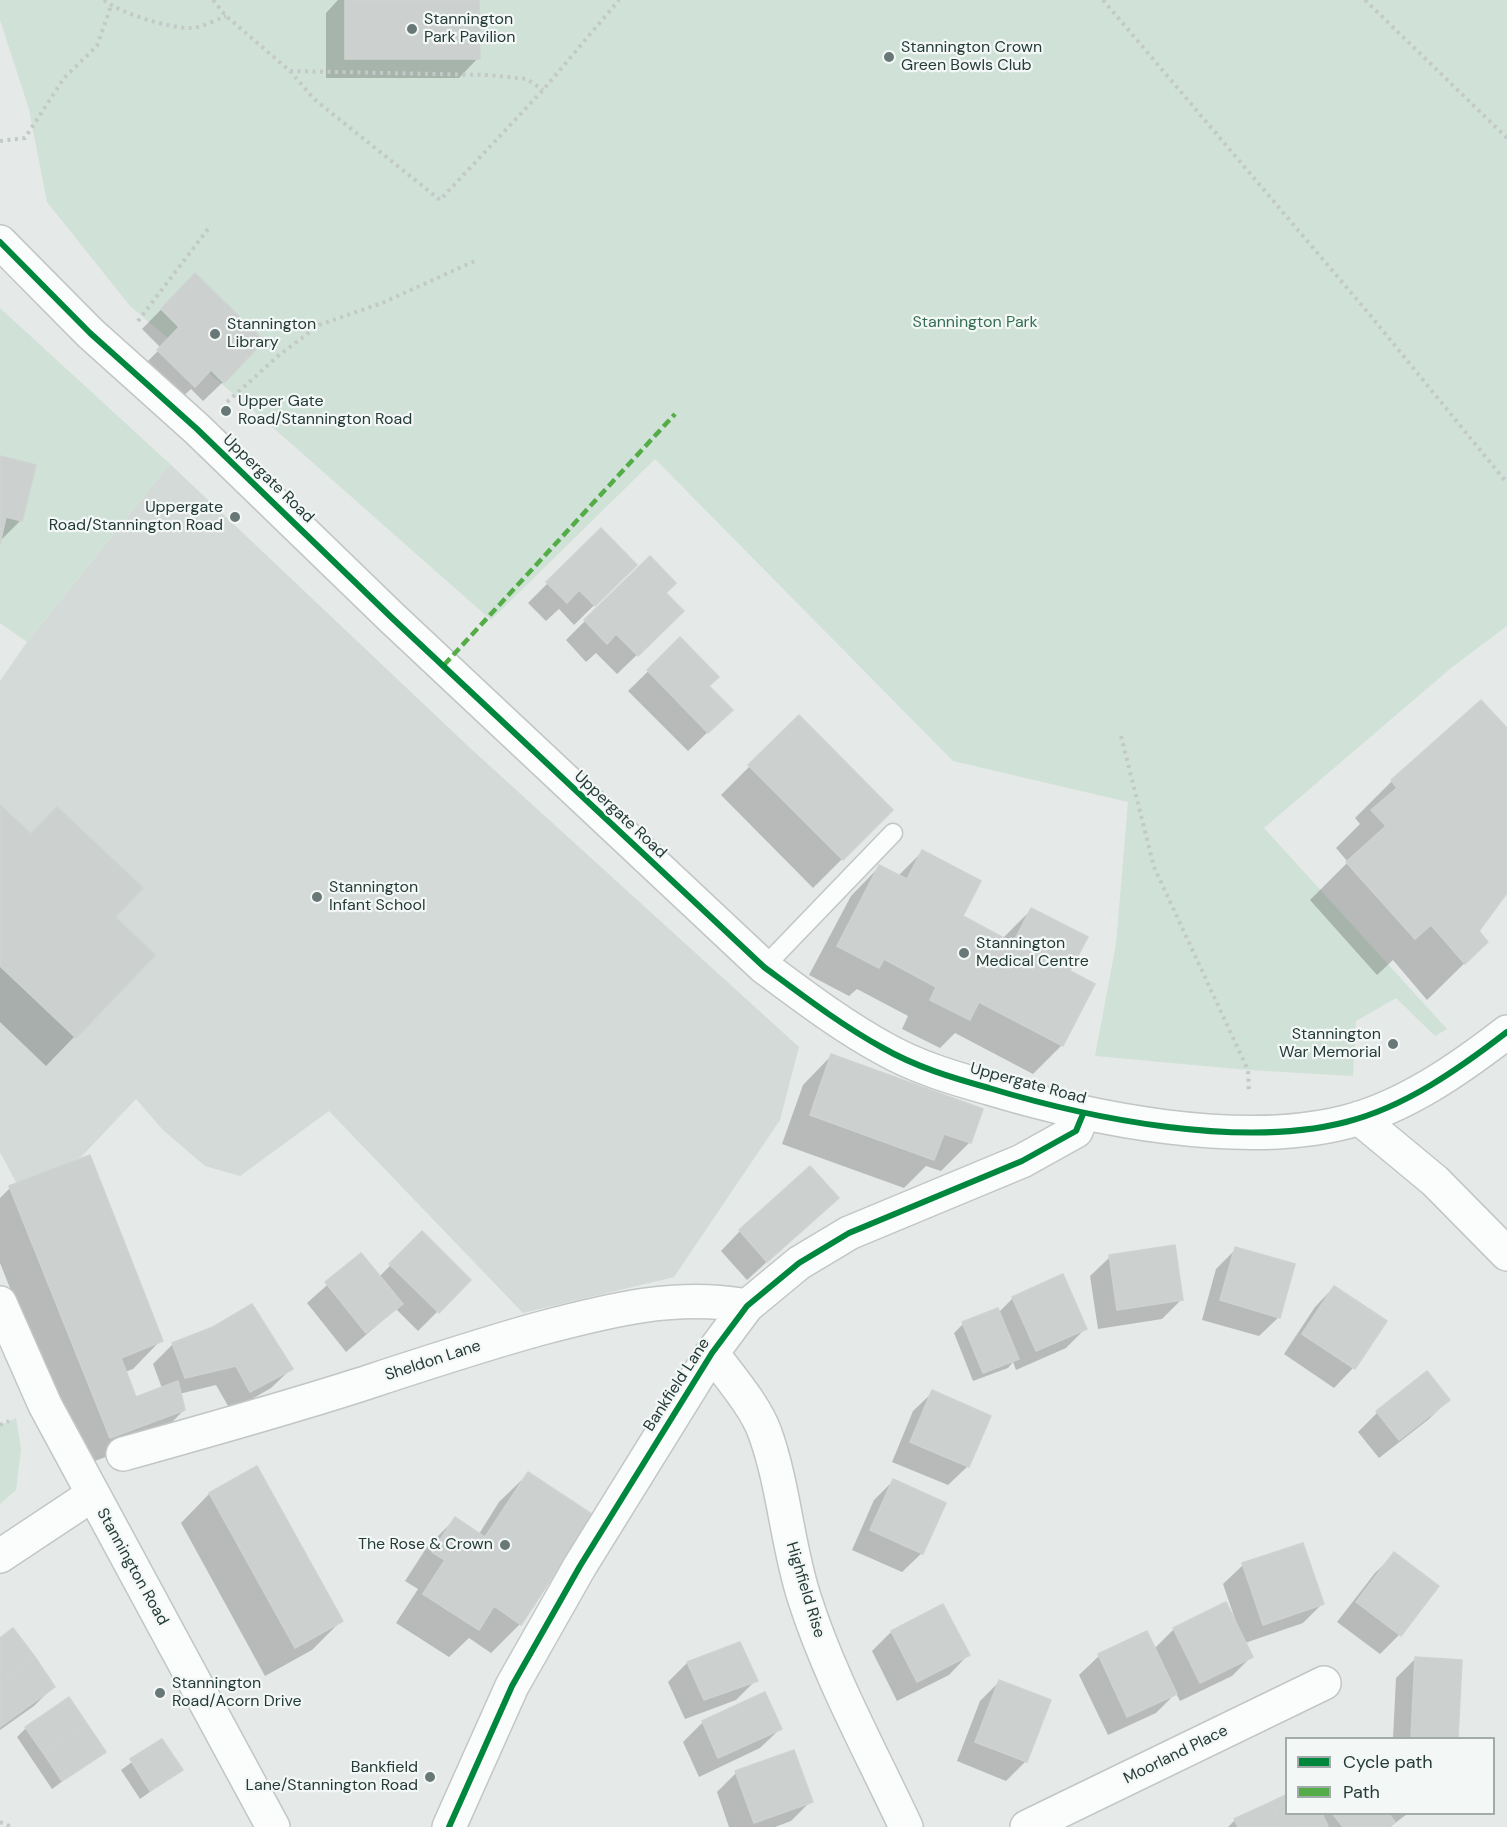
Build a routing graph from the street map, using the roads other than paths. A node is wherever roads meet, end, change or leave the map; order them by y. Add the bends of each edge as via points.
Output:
1 (0, 242) edge
2 (892, 833) dead end
3 (764, 967) junction
4 (1507, 1032) edge
5 (1083, 1114) junction
6 (1359, 1118) junction
7 (1507, 1254) edge
8 (0, 1303) edge
9 (747, 1306) junction
10 (712, 1353) junction
11 (123, 1454) dead end
12 (92, 1495) junction
13 (0, 1556) edge
14 (1324, 1683) dead end
15 (273, 1827) edge
16 (449, 1827) edge
17 (906, 1827) edge
18 (1028, 1827) edge

1 - 3 street, Uppergate Road via 90,333 197,429
2 - 3 lane
3 - 5 street, Uppergate Road via 884,1049 940,1074
4 - 6 street, Uppergate Road via 1466,1064 1417,1093
5 - 6 street, Uppergate Road via 1249,1132 1306,1130
5 - 9 street, Bankfield Lane via 1076,1131 1022,1161 849,1233 799,1263
6 - 7 street via 1435,1181
8 - 12 street, Stannington Road via 45,1405
9 - 10 street, Bankfield Lane
9 - 11 street, Sheldon Lane via 714,1300 680,1300 605,1311
10 - 16 street, Bankfield Lane via 580,1566 512,1686
10 - 17 street, Highfield Rise via 764,1431 804,1598
12 - 13 street
12 - 15 street, Stannington Road
14 - 18 street, Moorland Place

